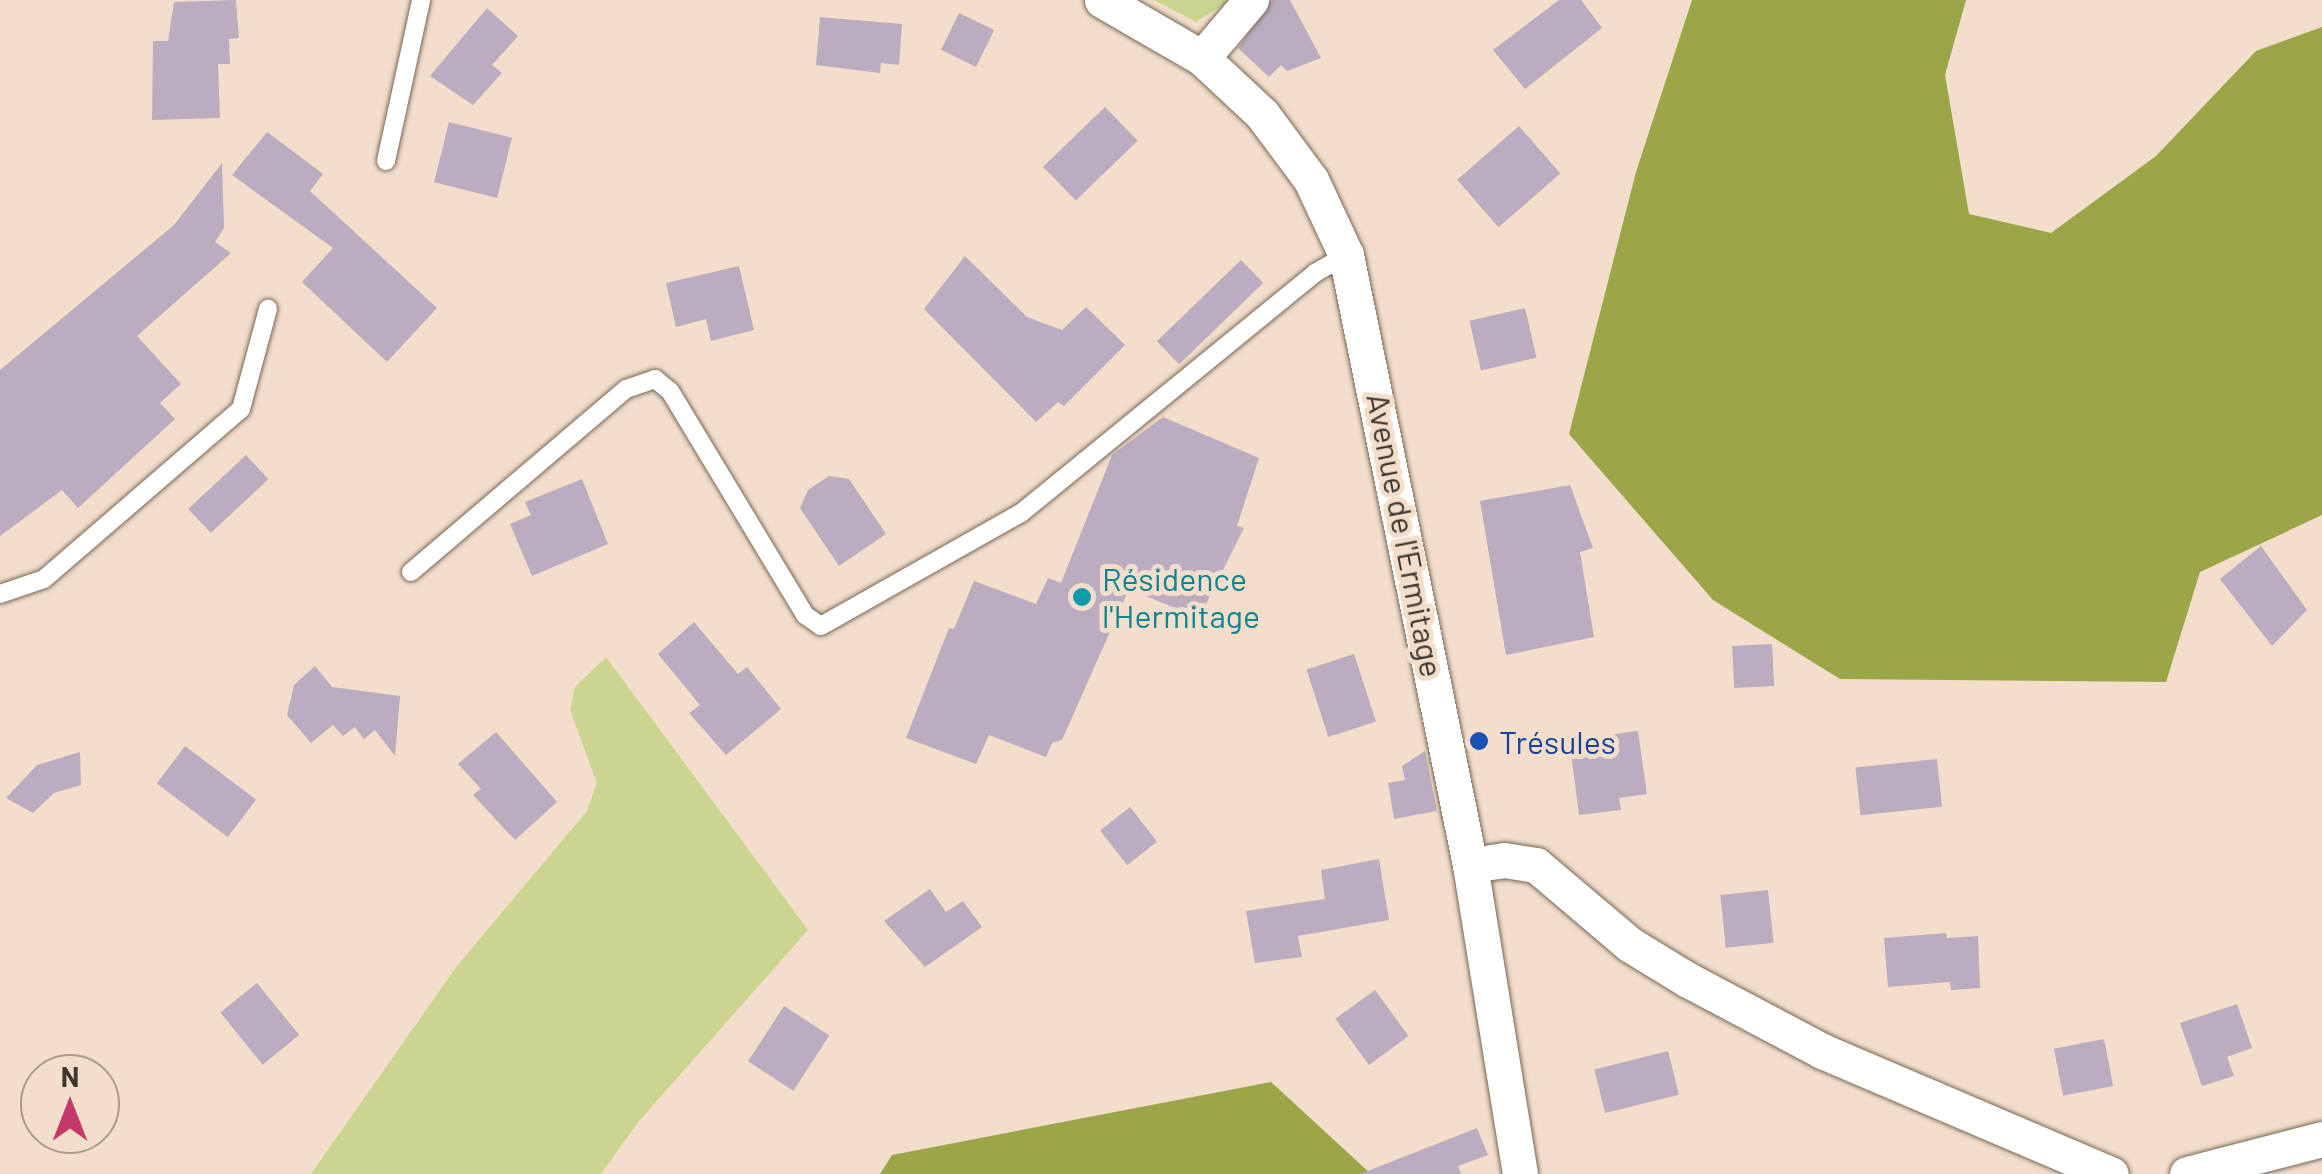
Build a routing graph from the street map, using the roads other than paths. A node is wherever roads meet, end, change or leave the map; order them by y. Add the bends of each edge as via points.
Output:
1 (421, 0) edge
2 (1102, 0) edge
3 (1252, 0) edge
4 (1202, 58) junction
5 (386, 161) dead end
6 (1346, 254) junction
7 (268, 309) dead end
8 (412, 572) dead end
9 (0, 594) edge
10 (1470, 865) junction
11 (2322, 1139) edge
12 (1520, 1174) edge
13 (2111, 1174) edge
14 (2187, 1174) edge

1 - 5 lane
2 - 4 street, Avenue de l'Ermitage
3 - 4 street
4 - 6 street, Avenue de l'Ermitage via 1288,146
6 - 8 lane via 1020,513 820,626 805,616 670,391 655,380 626,388
6 - 10 street, Avenue de l'Ermitage
7 - 9 lane via 241,410 44,580
10 - 12 street, Avenue de l'Ermitage
10 - 13 street via 1536,865 1629,944 1688,980 1822,1052
11 - 14 street

